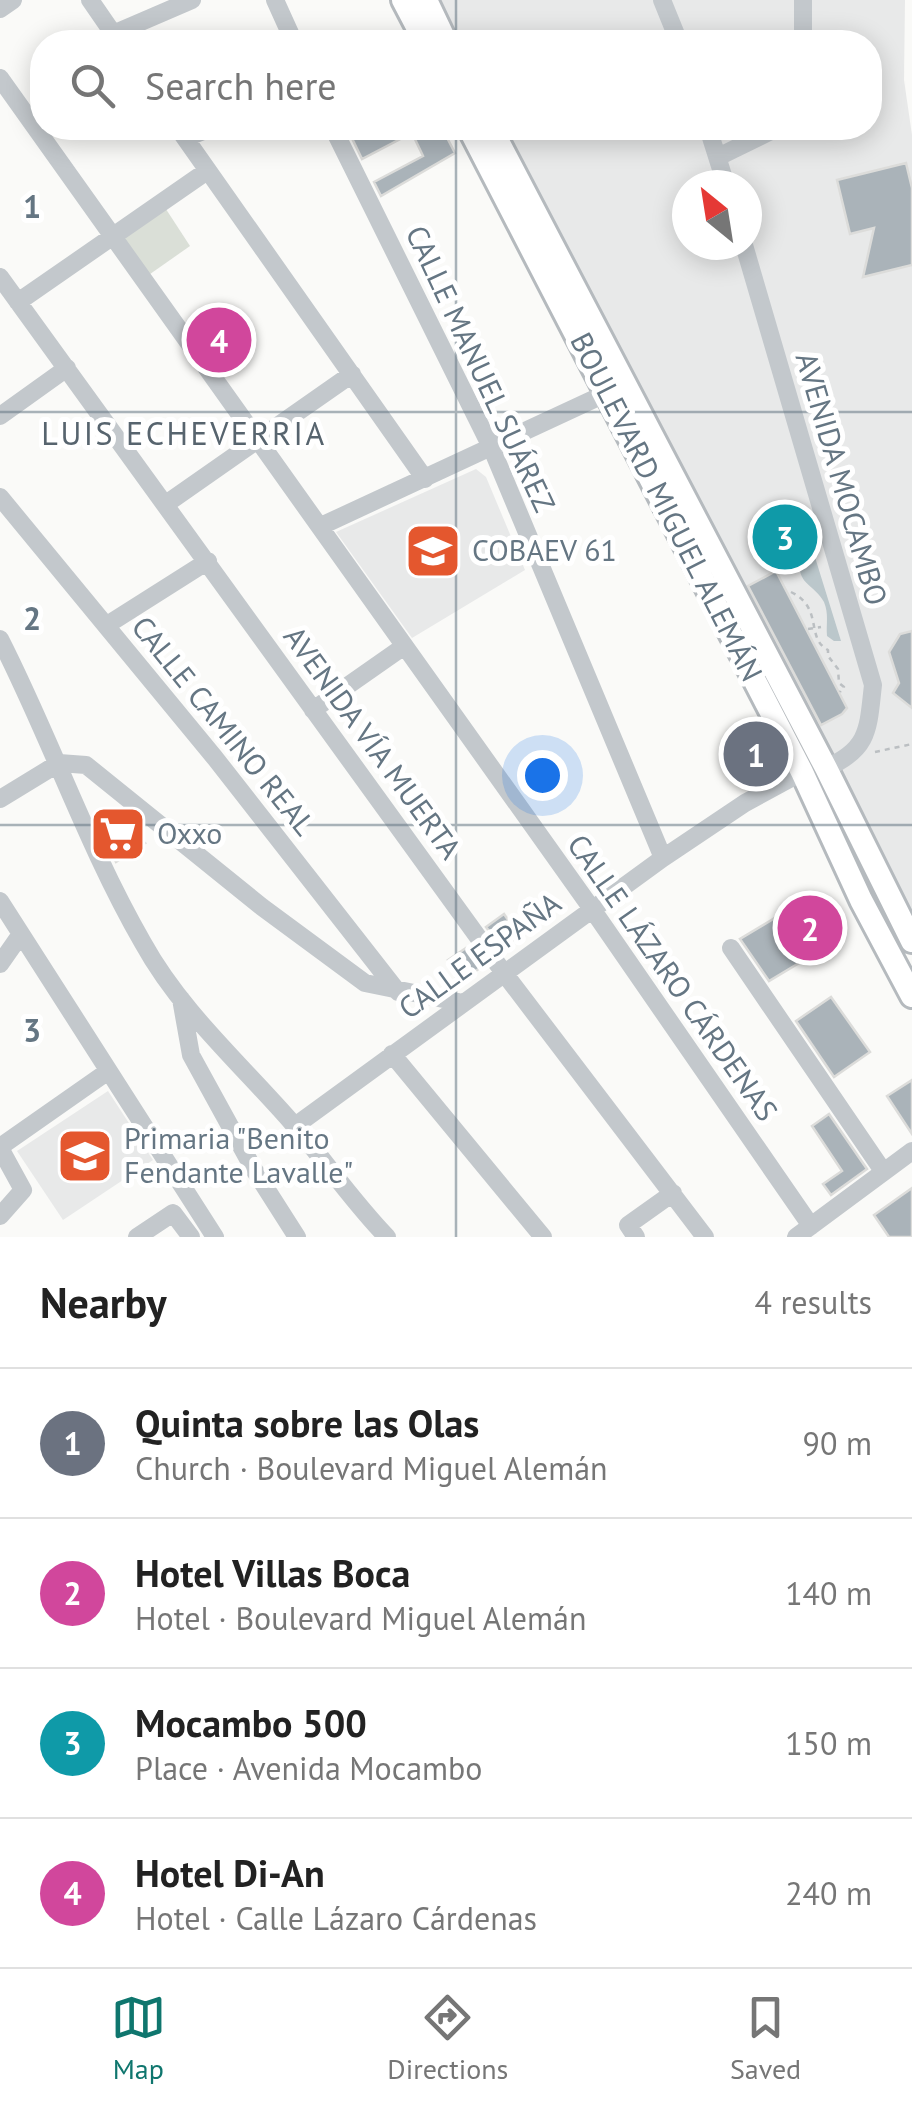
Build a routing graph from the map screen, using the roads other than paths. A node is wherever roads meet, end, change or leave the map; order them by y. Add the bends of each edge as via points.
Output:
1 (13, 0) edge
2 (90, 0) edge
3 (192, 0) edge
4 (275, 0) edge
5 (403, 0) edge
6 (426, 0) edge
7 (662, 0) edge
8 (803, 0) edge
9 (0, 10) edge
10 (111, 30) edge
11 (132, 30) edge
12 (289, 30) edge
13 (419, 30) edge
14 (440, 30) edge
15 (674, 30) edge
16 (802, 30) edge
17 (0, 78) edge
18 (30, 120) edge
19 (44, 140) edge
20 (187, 140) edge
21 (339, 140) edge
22 (475, 140) edge
23 (497, 140) edge
24 (712, 140) edge
25 (752, 140) edge
26 (718, 157) junction
27 (722, 170) edge
28 (207, 171) junction
29 (113, 237) junction
30 (748, 260) edge
31 (0, 276) edge
32 (18, 302) junction
33 (67, 368) junction
34 (352, 374) junction
35 (607, 393) junction
36 (0, 416) edge
37 (258, 439) junction
38 (492, 448) junction
39 (425, 479) junction
40 (0, 497) edge
41 (166, 504) junction
42 (321, 526) junction
43 (208, 561) junction
44 (108, 625) junction
45 (0, 639) edge
46 (403, 647) junction
47 (313, 710) junction
48 (59, 762) junction
49 (826, 768) junction
50 (802, 772) junction
51 (0, 800) edge
52 (663, 858) junction
53 (0, 901) edge
54 (592, 909) junction
55 (21, 934) junction
56 (912, 941) edge
57 (731, 948) dead end
58 (0, 964) edge
59 (504, 973) junction
60 (398, 992) junction
61 (912, 996) edge
62 (181, 998) junction
63 (463, 1003) junction
64 (392, 1054) junction
65 (108, 1072) junction
66 (295, 1126) junction
67 (0, 1148) edge
68 (912, 1152) edge
69 (882, 1170) junction
70 (673, 1192) junction
71 (0, 1216) edge
72 (632, 1231) edge
73 (804, 1232) edge
74 (213, 1236) edge
75 (138, 1237) edge
76 (190, 1237) edge
77 (297, 1237) edge
78 (387, 1237) edge
79 (544, 1237) edge
80 (705, 1237) edge

1 - 9 street
2 - 10 street
3 - 11 street
4 - 12 street
5 - 13 main road
6 - 14 main road
7 - 15 street
8 - 16 street
17 - 18 street, CALLE LÁZARO CÁRDENAS
19 - 29 street, CALLE LÁZARO CÁRDENAS
20 - 28 street
21 - 38 street, CALLE MANUEL SUÁREZ
22 - 35 main road, BOULEVARD MIGUEL ALEMÁN
23 - 49 main road, BOULEVARD MIGUEL ALEMÁN
24 - 26 street
25 - 26 street
26 - 27 street
28 - 29 street
28 - 34 street
29 - 32 street
29 - 37 street, CALLE LÁZARO CÁRDENAS
30 - 49 street, AVENIDA MOCAMBO via 873,685 867,734 849,758
31 - 32 street, AVENIDA VÍA MUERTA
32 - 33 street, AVENIDA VÍA MUERTA
33 - 36 street
33 - 41 street, AVENIDA VÍA MUERTA
34 - 37 street
34 - 39 street
35 - 38 street
35 - 50 main road, BOULEVARD MIGUEL ALEMÁN
37 - 41 street
37 - 42 street, CALLE LÁZARO CÁRDENAS
38 - 39 street
38 - 52 street, CALLE MANUEL SUÁREZ
39 - 42 street
40 - 44 street, CALLE CAMINO REAL
41 - 43 street, AVENIDA VÍA MUERTA
42 - 46 street, CALLE LÁZARO CÁRDENAS
43 - 44 street
43 - 47 street, AVENIDA VÍA MUERTA
44 - 60 street, CALLE CAMINO REAL
45 - 48 street
46 - 47 street
46 - 54 street, CALLE LÁZARO CÁRDENAS
47 - 59 street, AVENIDA VÍA MUERTA
48 - 51 street
48 - 60 street via 86,766 365,983
48 - 62 street via 111,884
49 - 56 main road, BOULEVARD MIGUEL ALEMÁN
50 - 52 street, CALLE ESPAÑA
50 - 61 main road, BOULEVARD MIGUEL ALEMÁN
52 - 54 street, CALLE ESPAÑA
53 - 55 street
54 - 59 street, CALLE ESPAÑA
54 - 73 street, CALLE LÁZARO CÁRDENAS
55 - 58 street
55 - 65 street
57 - 69 street
59 - 63 street, CALLE ESPAÑA
59 - 70 street, AVENIDA VÍA MUERTA
60 - 63 street
62 - 66 street
62 - 77 street via 192,1055
63 - 64 street, CALLE ESPAÑA
64 - 66 street, CALLE ESPAÑA
64 - 79 street
65 - 67 street
65 - 74 street
66 - 78 street
67 - 71 street via 23,1190
68 - 69 street
69 - 73 street
70 - 72 street
70 - 80 street, AVENIDA VÍA MUERTA
75 - 76 street via 173,1213

